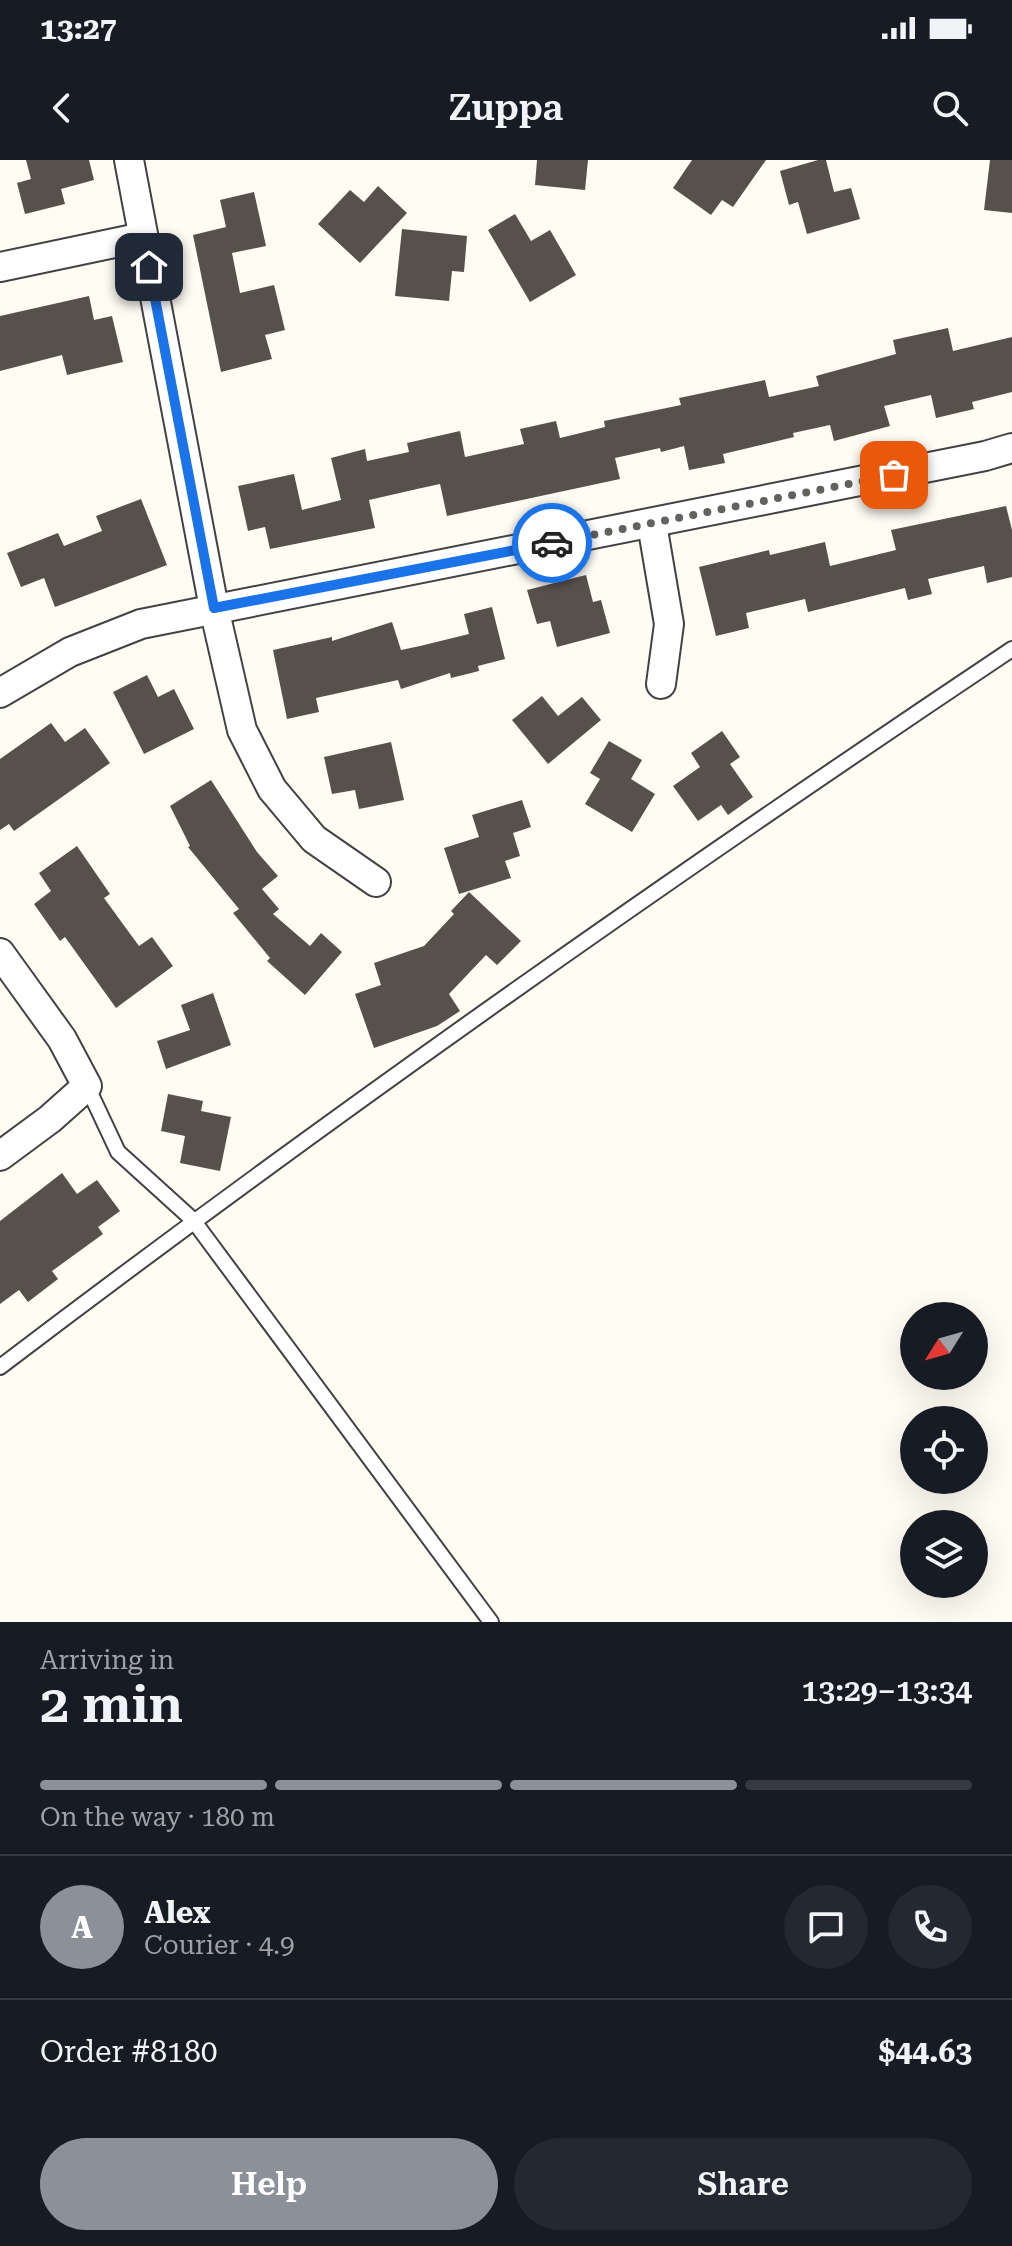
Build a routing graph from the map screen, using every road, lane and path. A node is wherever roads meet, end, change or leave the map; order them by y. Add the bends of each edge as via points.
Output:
1 (129, 160) edge
2 (143, 237) junction
3 (0, 267) edge
4 (1012, 448) edge
5 (652, 524) junction
6 (214, 608) junction
7 (1012, 649) edge
8 (661, 684) dead end
9 (0, 693) edge
10 (376, 882) dead end
11 (0, 953) edge
12 (87, 1086) junction
13 (0, 1156) edge
14 (193, 1220) junction
15 (0, 1367) edge
16 (491, 1622) edge

1 - 2 street
2 - 3 street
2 - 6 street
4 - 5 street
5 - 6 street
5 - 8 street via 669,624
6 - 9 street via 141,624 70,652
6 - 10 street via 242,730 272,789 314,839
7 - 14 lane via 802,789
11 - 12 street via 62,1039
12 - 13 street
12 - 14 lane via 118,1152
14 - 15 lane
14 - 16 lane

